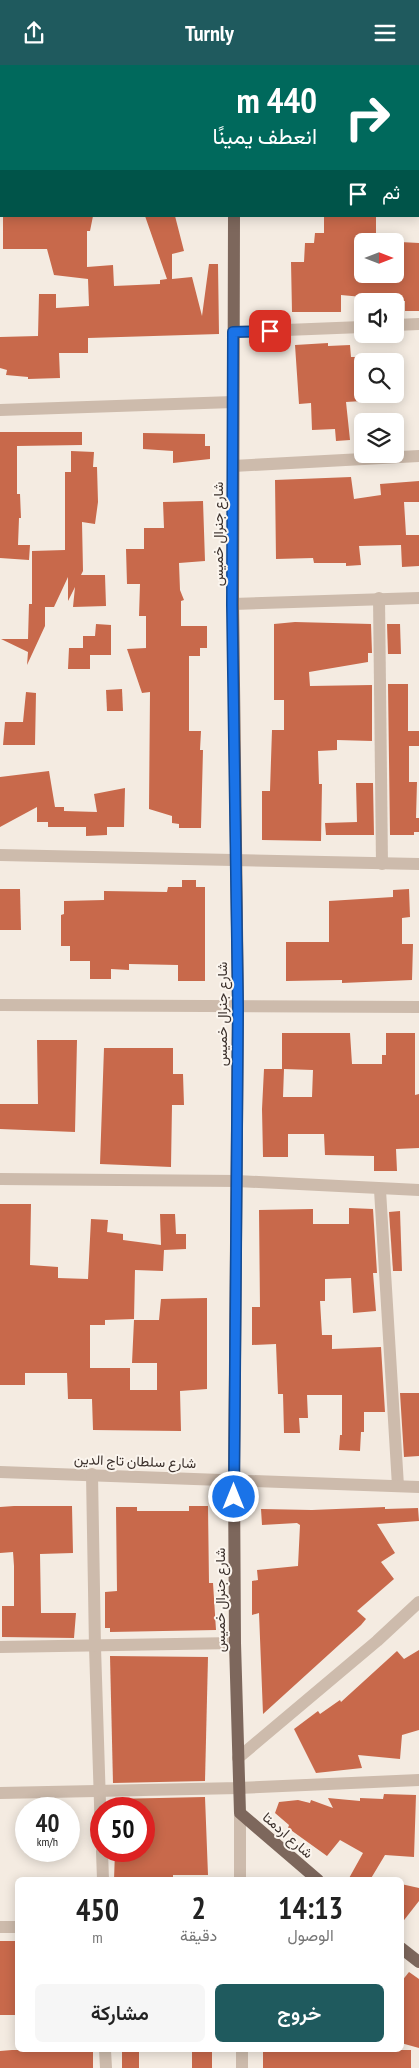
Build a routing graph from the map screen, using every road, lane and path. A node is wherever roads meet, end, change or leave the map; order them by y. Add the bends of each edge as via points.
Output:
1 (234, 217) edge
2 (419, 324) edge
3 (404, 325) edge
4 (354, 327) edge
5 (233, 332) junction
6 (232, 402) junction
7 (0, 410) edge
8 (419, 456) edge
9 (232, 466) junction
10 (380, 598) junction
11 (419, 598) edge
12 (232, 605) junction
13 (0, 855) edge
14 (237, 860) junction
15 (382, 863) junction
16 (419, 864) edge
17 (0, 1005) edge
18 (238, 1007) junction
19 (419, 1007) edge
20 (0, 1179) edge
21 (237, 1181) junction
22 (380, 1190) junction
23 (419, 1190) edge
24 (0, 1472) edge
25 (92, 1474) junction
26 (234, 1479) junction
27 (398, 1486) junction
28 (419, 1487) edge
29 (419, 1602) edge
30 (235, 1643) junction
31 (0, 1647) edge
32 (95, 1647) junction
33 (238, 1758) junction
34 (419, 1780) edge
35 (239, 1788) junction
36 (100, 1791) junction
37 (0, 1793) edge
38 (100, 1797) edge
39 (240, 1813) junction
40 (102, 1862) edge
41 (103, 1877) edge
42 (240, 1877) edge
43 (315, 1877) edge
44 (0, 1927) edge
45 (15, 1927) edge
46 (404, 1950) edge
47 (419, 1962) edge
48 (105, 2052) edge
49 (242, 2052) edge
50 (106, 2068) edge
51 (242, 2068) edge

1 - 5 main road, شارع جنرال خميس
2 - 3 street
4 - 5 street
5 - 6 main road, شارع جنرال خميس
6 - 7 street
6 - 9 main road, شارع جنرال خميس
8 - 9 street
9 - 12 main road, شارع جنرال خميس
10 - 11 street
10 - 12 street
10 - 15 street
12 - 14 main road, شارع جنرال خميس
13 - 14 street
14 - 15 street
14 - 18 main road, شارع جنرال خميس
15 - 16 street
17 - 18 street
18 - 19 street
18 - 21 main road, شارع جنرال خميس
20 - 21 street
21 - 22 street
21 - 26 main road, شارع جنرال خميس
22 - 23 street
22 - 27 street
24 - 25 street, شارع سلطان تاج الدين
25 - 26 street, شارع سلطان تاج الدين
25 - 32 street
26 - 27 street, شارع سلطان تاج الدين
26 - 30 main road, شارع جنرال خميس
27 - 28 street, شارع سلطان تاج الدين
29 - 33 street
30 - 32 street
30 - 33 main road, شارع جنرال خميس
31 - 32 street
32 - 36 street
33 - 35 main road, شارع جنرال خميس
34 - 35 street
35 - 36 street
35 - 39 main road, شارع جنرال خميس
36 - 37 street
36 - 38 street
39 - 42 street
39 - 43 main road, شارع اردمتا
40 - 41 street
44 - 45 street
46 - 47 main road
48 - 50 street
49 - 51 street

